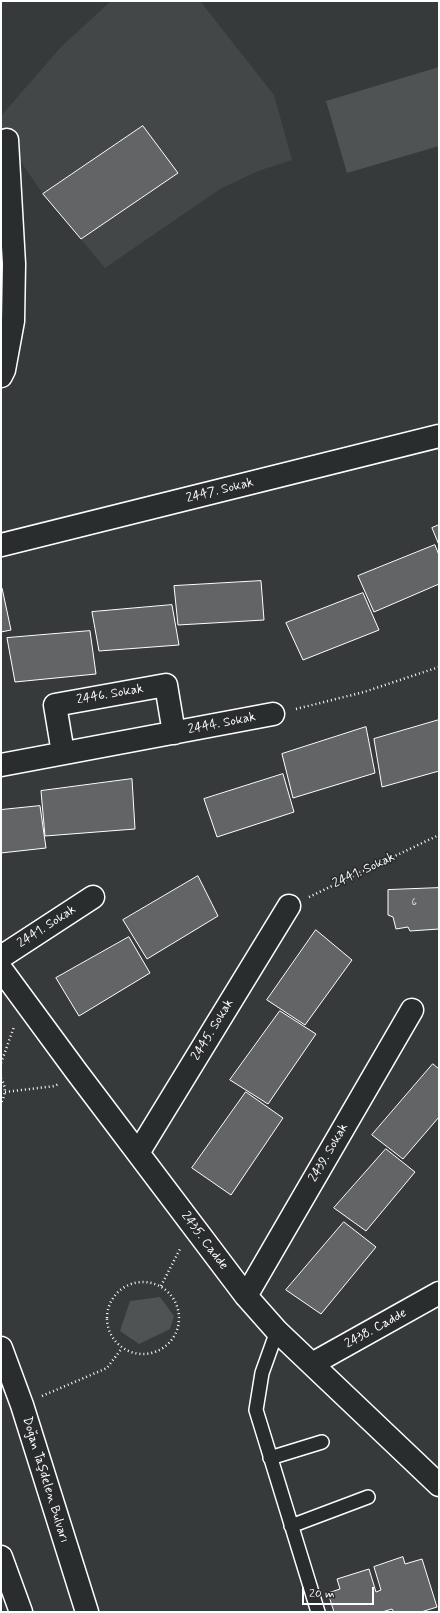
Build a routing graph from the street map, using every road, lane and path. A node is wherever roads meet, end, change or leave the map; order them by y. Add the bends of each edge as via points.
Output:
1 (6, 140) dead end
2 (1, 376) edge
3 (439, 436) edge
4 (1, 545) edge
5 (439, 667) edge
6 (273, 714) joint
7 (174, 733) junction
8 (63, 753) junction
9 (1, 765) edge
10 (439, 835) edge
11 (92, 897) dead end
12 (289, 906) joint
13 (1, 957) edge
14 (1, 968) edge
15 (23, 1000) junction
16 (412, 1010) dead end
17 (1, 1063) edge
18 (76, 1072) junction
19 (1, 1078) edge
20 (5, 1092) junction
21 (1, 1103) edge
22 (138, 1154) junction
23 (192, 1226) junction
24 (161, 1286) junction
25 (439, 1293) edge
26 (246, 1296) junction
27 (278, 1331) junction
28 (1, 1348) edge
29 (122, 1348) junction
30 (312, 1364) junction
31 (22, 1405) junction
32 (322, 1442) dead end
33 (270, 1458) junction
34 (439, 1485) edge
35 (368, 1497) dead end
36 (291, 1526) junction
37 (1, 1557) edge
38 (21, 1612) edge
39 (87, 1612) edge
40 (318, 1612) edge

1 - 2 street via 14,264 13,320
3 - 4 street, 2447. Sokak
5 - 6 path, 2444. Sokak via 344,698
6 - 7 street, 2444. Sokak
7 - 8 street, 2444. Sokak
7 - 8 street, 2446. Sokak via 166,685 55,705
8 - 9 street, 2444. Sokak
10 - 12 path, 2441. Sokak
11 - 13 street, 2441. Sokak
12 - 22 street, 2445. Sokak
14 - 15 street, 2435. Cadde
15 - 17 path
15 - 18 street, 2435. Cadde
16 - 26 street, 2439. Sokak
18 - 20 path via 55,1086
18 - 22 street, 2435. Cadde
19 - 20 path
20 - 21 path
22 - 23 street, 2435. Cadde
23 - 24 path
23 - 26 street, 2435. Cadde
24 - 29 path via 150,1282 137,1282 116,1294 107,1316 108,1328 113,1340
24 - 29 path via 171,1294 180,1315 179,1327 174,1338 156,1353 133,1354
25 - 30 street, 2438. Cadde
26 - 27 street, 2435. Cadde
27 - 30 street, 2435. Cadde
27 - 33 lane via 262,1373 256,1410
28 - 31 street, Doğan Taşdelen Bulvarı
29 - 31 path via 107,1368
30 - 34 street, 2435. Cadde
31 - 39 street, Doğan Taşdelen Bulvarı
32 - 33 lane
33 - 36 lane
35 - 36 lane
36 - 40 lane
37 - 38 street

